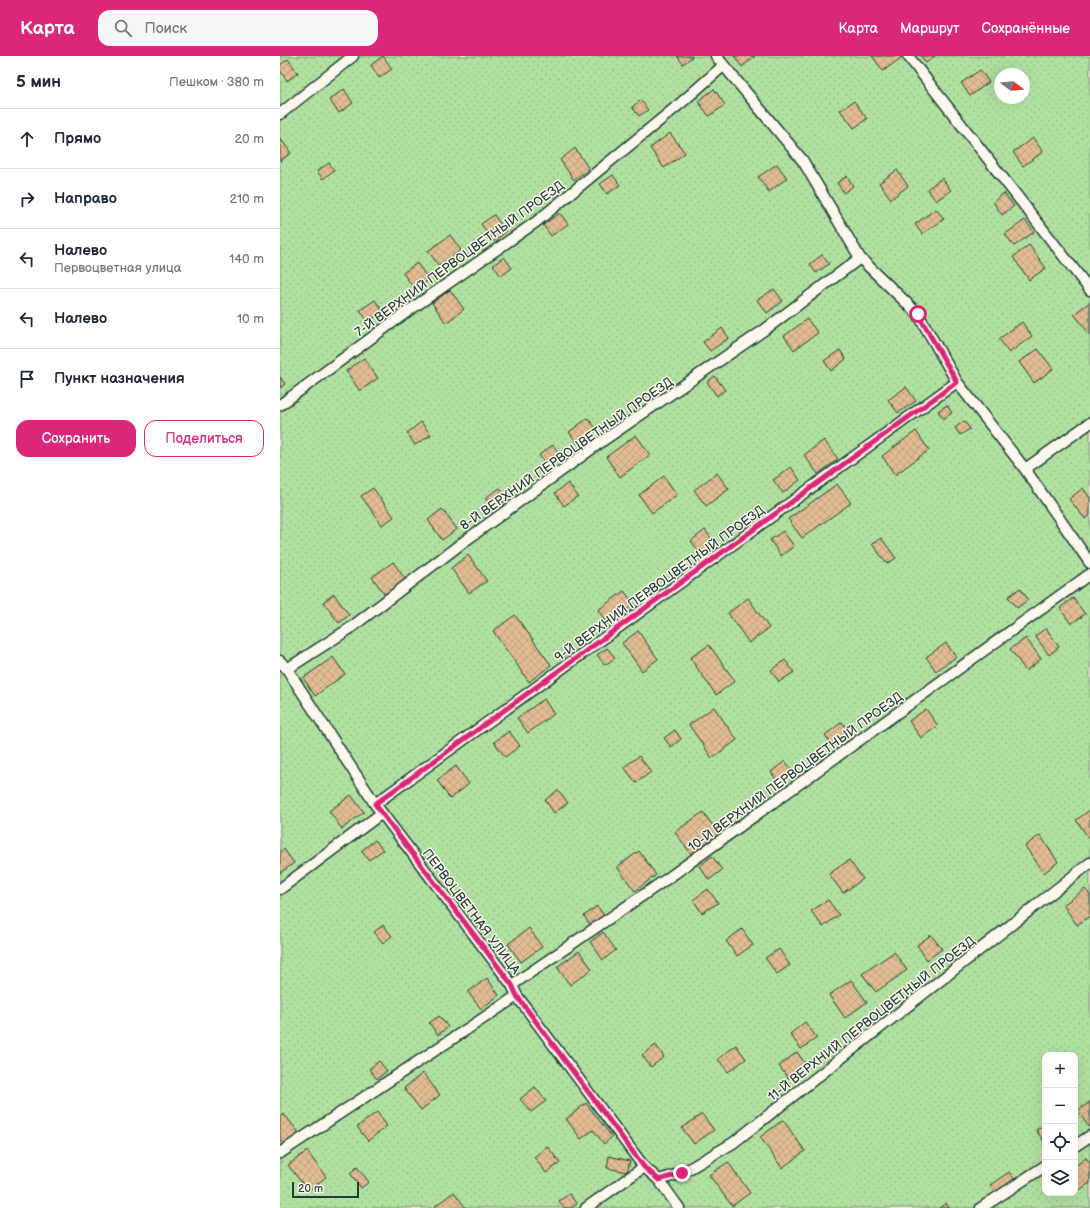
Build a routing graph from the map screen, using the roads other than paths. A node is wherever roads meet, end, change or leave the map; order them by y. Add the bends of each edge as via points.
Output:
1 (353, 56) edge
2 (716, 56) edge
3 (908, 56) edge
4 (723, 66) junction
5 (280, 114) edge
6 (860, 258) junction
7 (1090, 290) edge
8 (957, 382) junction
9 (280, 405) edge
10 (1090, 423) edge
11 (1025, 469) junction
12 (1090, 563) edge
13 (1090, 574) edge
14 (280, 661) edge
15 (287, 669) junction
16 (375, 804) junction
17 (382, 813) junction
18 (1090, 863) edge
19 (280, 889) edge
20 (512, 985) junction
21 (517, 996) junction
22 (1090, 1136) edge
23 (1078, 1144) edge
24 (280, 1153) edge
25 (644, 1167) junction
26 (1042, 1168) edge
27 (659, 1180) junction
28 (586, 1208) edge
29 (679, 1208) edge
30 (981, 1208) edge

1 - 5 lane
2 - 4 lane
3 - 7 lane
4 - 6 lane via 803,161
4 - 9 lane, 7-Й ВЕРХНИЙ ПЕРВОЦВЕТНЫЙ ПРОЕЗД via 536,222
6 - 8 lane via 918,314
6 - 15 lane, 8-Й ВЕРХНИЙ ПЕРВОЦВЕТНЫЙ ПРОЕЗД via 767,328 601,442 349,629
8 - 11 lane
8 - 16 lane, 9-Й ВЕРХНИЙ ПЕРВОЦВЕТНЫЙ ПРОЕЗД
10 - 11 lane
11 - 12 lane
13 - 20 lane, 10-Й ВЕРХНИЙ ПЕРВОЦВЕТНЫЙ ПРОЕЗД via 677,872
14 - 15 lane, ПЕРВОЦВЕТНАЯ УЛИЦА
15 - 16 lane, ПЕРВОЦВЕТНАЯ УЛИЦА
16 - 17 lane, ПЕРВОЦВЕТНАЯ УЛИЦА
17 - 19 lane
17 - 20 lane, ПЕРВОЦВЕТНАЯ УЛИЦА
18 - 27 lane, 11-Й ВЕРХНИЙ ПЕРВОЦВЕТНЫЙ ПРОЕЗД via 733,1143 682,1173
20 - 21 lane, ПЕРВОЦВЕТНАЯ УЛИЦА
21 - 24 lane
21 - 25 lane, ПЕРВОЦВЕТНАЯ УЛИЦА
22 - 23 lane
25 - 27 lane, ПЕРВОЦВЕТНАЯ УЛИЦА
25 - 28 lane
26 - 30 lane
27 - 29 lane, ПЕРВОЦВЕТНАЯ УЛИЦА

